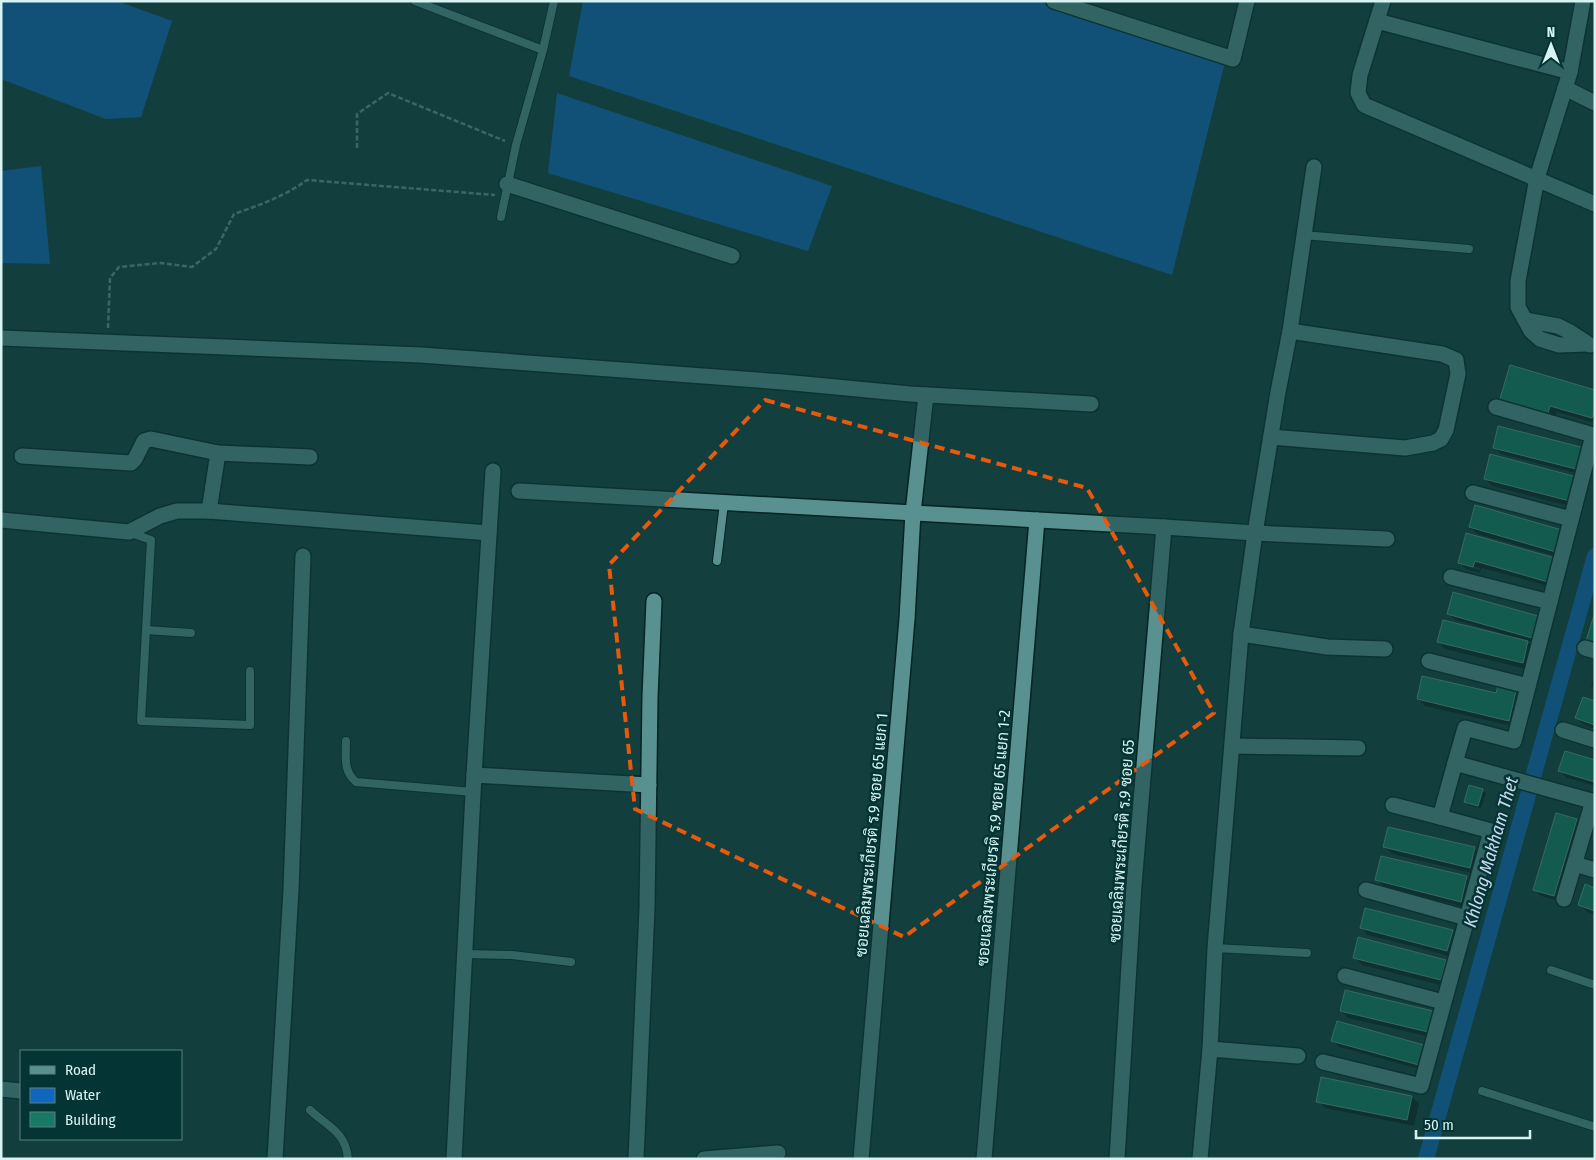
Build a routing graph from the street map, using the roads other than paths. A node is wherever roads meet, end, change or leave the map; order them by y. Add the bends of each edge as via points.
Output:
1 (415, 1) edge
2 (554, 1) edge
3 (1054, 1) edge
4 (1247, 1) edge
5 (1384, 1) edge
6 (1583, 1) edge
7 (1377, 21) junction
8 (543, 50) junction
9 (1570, 72) junction
10 (1564, 88) junction
11 (1595, 102) edge
12 (1314, 167) dead end
13 (1537, 178) junction
14 (506, 190) junction
15 (1595, 204) edge
16 (501, 217) dead end
17 (1303, 235) junction
18 (1469, 249) dead end
19 (732, 256) dead end
20 (1290, 331) junction
21 (1, 338) edge
22 (1591, 346) edge
23 (926, 395) junction
24 (1091, 404) dead end
25 (1496, 407) dead end
26 (1271, 437) junction
27 (218, 453) junction
28 (22, 456) dead end
29 (310, 457) dead end
30 (493, 471) dead end
31 (519, 491) dead end
32 (1473, 493) dead end
33 (724, 502) junction
34 (209, 511) junction
35 (913, 513) junction
36 (1571, 519) junction
37 (1, 520) edge
38 (1037, 520) junction
39 (1164, 527) junction
40 (129, 532) junction
41 (489, 533) junction
42 (1255, 533) junction
43 (1388, 539) dead end
44 (303, 556) dead end
45 (717, 561) dead end
46 (1451, 577) dead end
47 (654, 601) dead end
48 (1550, 602) junction
49 (146, 630) junction
50 (191, 633) dead end
51 (1242, 634) junction
52 (1384, 649) dead end
53 (1429, 661) dead end
54 (250, 670) dead end
55 (1528, 686) junction
56 (1563, 730) dead end
57 (1595, 740) edge
58 (346, 741) dead end
59 (1232, 746) junction
60 (1358, 748) dead end
61 (1455, 763) junction
62 (474, 775) junction
63 (649, 785) junction
64 (474, 792) junction
65 (1594, 802) edge
66 (1393, 805) dead end
67 (1440, 817) junction
68 (1575, 864) junction
69 (1595, 870) edge
70 (1366, 890) dead end
71 (1564, 899) dead end
72 (1467, 918) junction
73 (1215, 948) junction
74 (1307, 953) dead end
75 (465, 954) junction
76 (571, 962) dead end
77 (1552, 970) dead end
78 (1345, 976) dead end
79 (1595, 985) edge
80 (1444, 1002) junction
81 (1210, 1050) junction
82 (1298, 1056) dead end
83 (1323, 1062) dead end
84 (1, 1089) edge
85 (20, 1090) edge
86 (1482, 1091) dead end
87 (310, 1110) dead end
88 (1595, 1127) edge
89 (778, 1153) dead end
90 (275, 1159) edge
91 (348, 1159) edge
92 (454, 1159) edge
93 (636, 1159) edge
94 (704, 1159) edge
95 (860, 1159) edge
96 (984, 1159) edge
97 (1117, 1159) edge
98 (1200, 1159) edge

1 - 8 lane
2 - 8 lane
3 - 4 street via 1233,59
5 - 7 street
6 - 9 street
7 - 9 street
7 - 13 street via 1360,75 1358,93 1364,105
8 - 14 lane
9 - 10 street
10 - 11 street
10 - 13 street
12 - 17 street
13 - 15 street
13 - 22 street via 1518,281 1518,306 1525,320 1558,326
14 - 16 lane
14 - 19 street
17 - 18 lane
17 - 20 street
20 - 26 street
20 - 26 street via 1442,354 1456,360 1458,374 1446,430 1441,439 1433,443 1405,448
21 - 23 street via 421,355
23 - 24 street
23 - 35 street, ซอยเฉลิมพระเกียรติ ร.9 ซอย 65 แยก 1
25 - 36 street via 1593,435
26 - 42 street
27 - 28 street via 151,439 144,440 131,463
27 - 29 street
27 - 34 street
30 - 41 street
31 - 33 street
32 - 36 street
33 - 35 street
33 - 45 lane
34 - 40 street via 177,511
34 - 41 street
35 - 38 street
35 - 95 street, ซอยเฉลิมพระเกียรติ ร.9 ซอย 65 แยก 1 via 907,619
36 - 48 street
37 - 40 street
38 - 39 street
38 - 96 street, ซอยเฉลิมพระเกียรติ ร.9 ซอย 65 แยก 1-2
39 - 42 street
39 - 97 street, ซอยเฉลิมพระเกียรติ ร.9 ซอย 65 via 1134,885
40 - 49 lane via 151,540
41 - 62 street
42 - 43 street
42 - 51 street
44 - 90 street via 291,890
46 - 48 street
47 - 63 street
48 - 55 street
49 - 50 lane
49 - 54 lane via 141,720 250,725
51 - 52 street via 1327,647
51 - 59 street
53 - 55 street
55 - 61 street via 1514,742 1465,728
56 - 57 street
58 - 64 lane via 346,765 349,776 356,782
59 - 60 street
59 - 73 street
61 - 65 street
61 - 67 street
62 - 63 street
62 - 64 street
63 - 93 street
64 - 75 street
65 - 68 street
66 - 67 street
67 - 72 street via 1490,831
68 - 69 street
68 - 71 street
70 - 72 street
72 - 80 street
73 - 74 lane
73 - 81 street
75 - 76 lane via 512,955
75 - 92 street
77 - 79 lane
78 - 80 street
80 - 83 street via 1421,1086
81 - 82 street
81 - 98 street
84 - 85 street
86 - 88 lane
87 - 91 lane via 336,1130 347,1148
89 - 94 street

